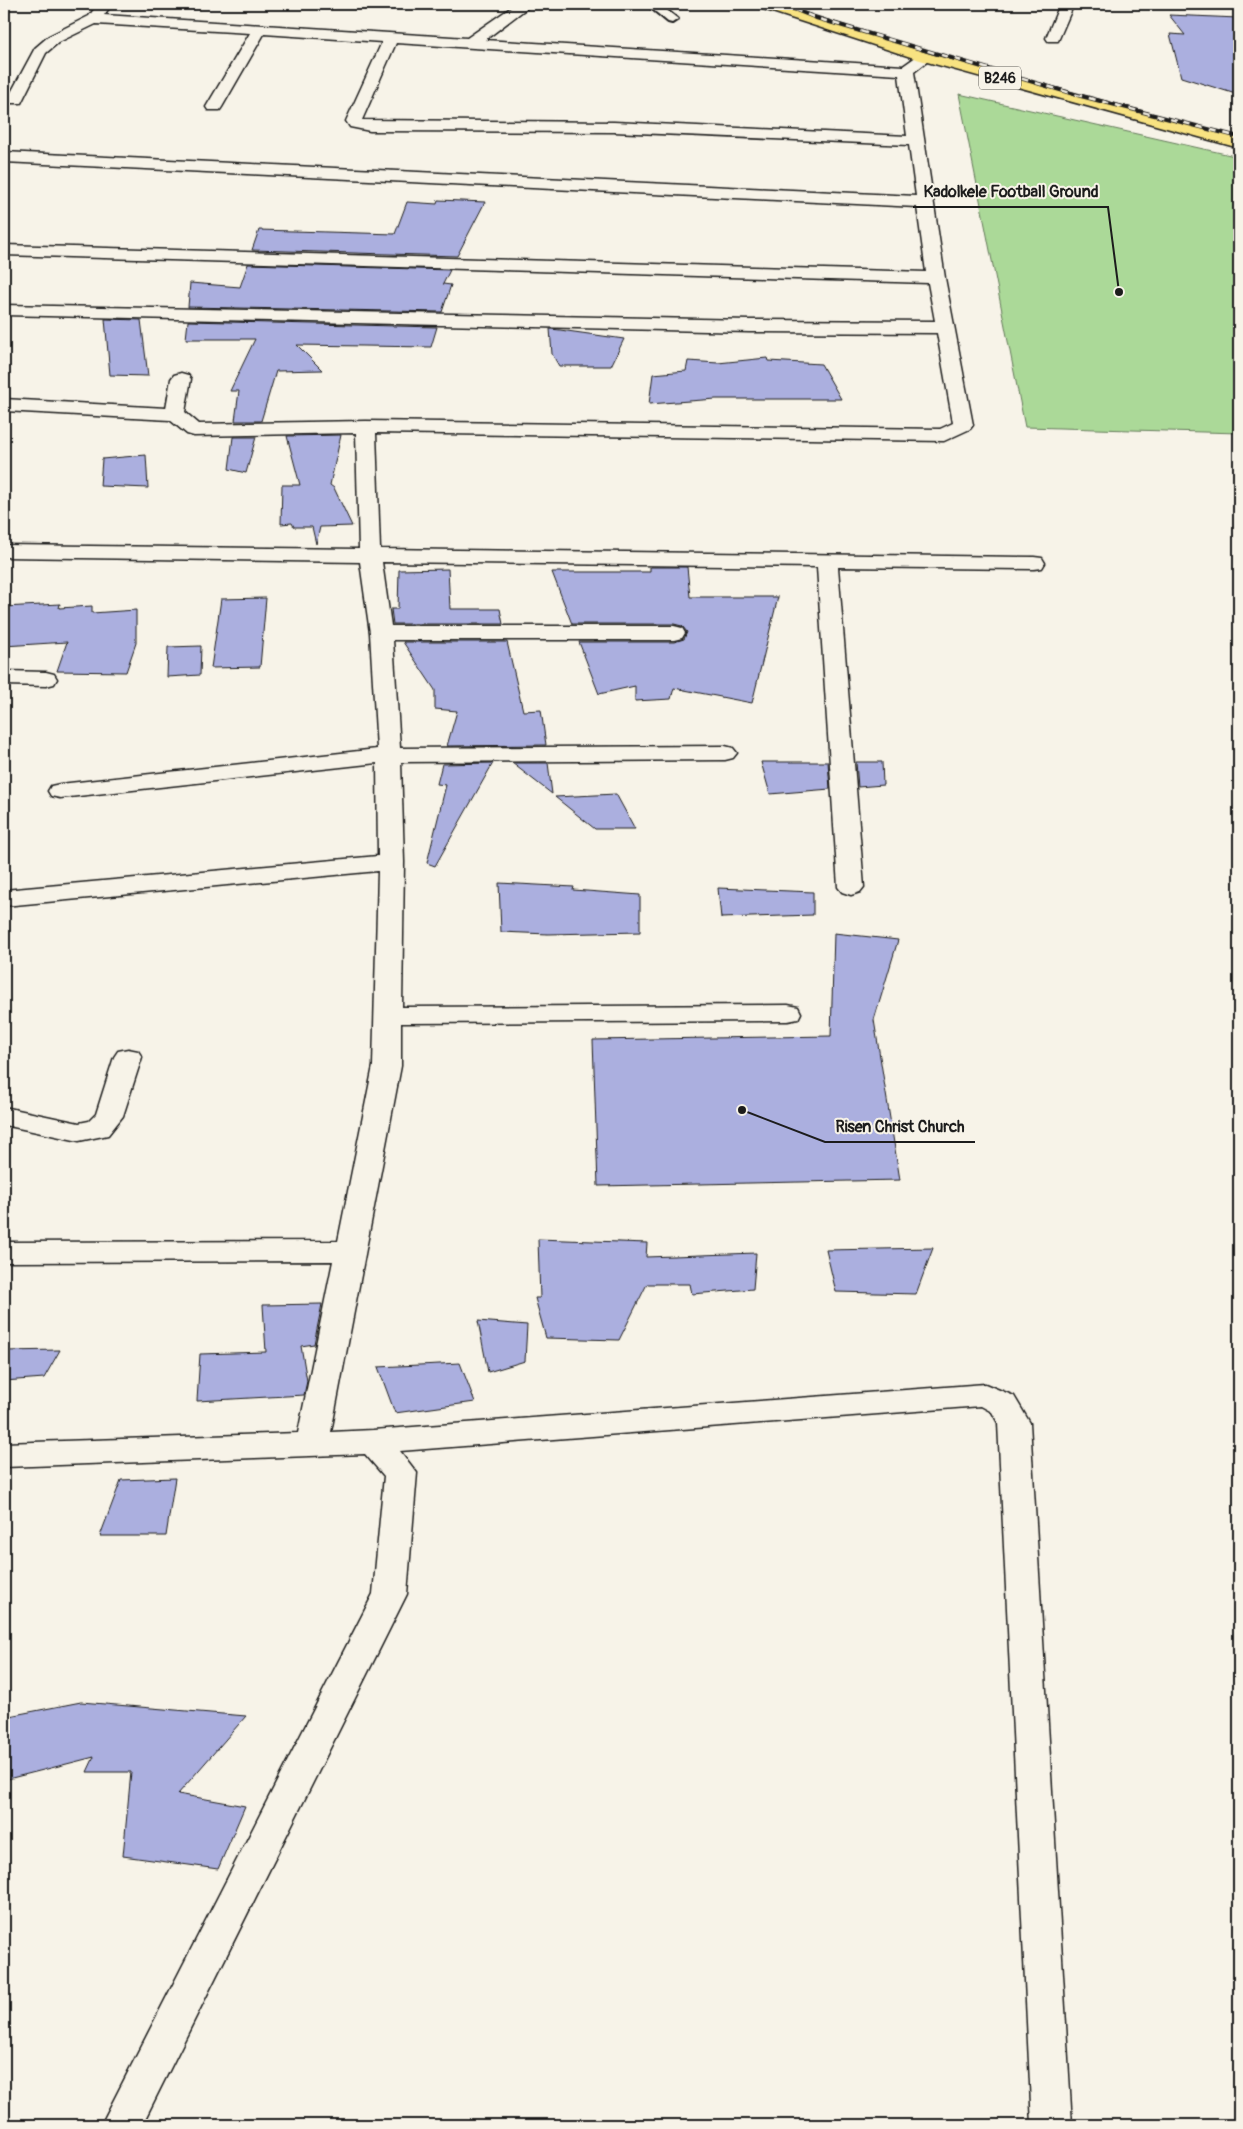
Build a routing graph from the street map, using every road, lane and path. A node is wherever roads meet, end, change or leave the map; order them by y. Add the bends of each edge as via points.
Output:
1 (105, 4) edge
2 (525, 4) edge
3 (652, 4) edge
4 (762, 4) edge
5 (1067, 4) edge
6 (94, 19) junction
7 (672, 19) dead end
8 (260, 29) junction
9 (391, 38) junction
10 (1053, 38) dead end
11 (470, 43) junction
12 (925, 57) junction
13 (906, 71) junction
14 (14, 100) dead end
15 (214, 107) dead end
16 (917, 141) junction
17 (1239, 143) edge
18 (4, 157) edge
19 (926, 202) junction
20 (4, 250) edge
21 (936, 278) junction
22 (4, 310) edge
23 (945, 327) junction
24 (181, 379) dead end
25 (4, 405) edge
26 (175, 414) junction
27 (366, 428) junction
28 (4, 551) edge
29 (370, 556) junction
30 (827, 560) junction
31 (1034, 563) dead end
32 (381, 633) junction
33 (674, 633) dead end
34 (4, 678) edge
35 (46, 679) dead end
36 (725, 753) dead end
37 (389, 755) junction
38 (60, 791) dead end
39 (391, 862) junction
40 (850, 887) dead end
41 (4, 898) edge
42 (788, 1013) dead end
43 (388, 1015) junction
44 (128, 1057) dead end
45 (4, 1116) edge
46 (351, 1251) junction
47 (4, 1252) edge
48 (373, 1442) junction
49 (312, 1445) junction
50 (4, 1455) edge
51 (121, 2125) edge
52 (1052, 2125) edge

1 - 6 street
2 - 11 street
3 - 7 lane
4 - 12 main road, B246
5 - 10 street
6 - 8 street
6 - 14 street via 54,39 40,51 19,78
8 - 9 street
8 - 15 street
9 - 11 street
9 - 16 street via 354,121 356,124 614,127
11 - 13 street
12 - 13 street
12 - 17 main road, B246
13 - 16 street
16 - 19 street
18 - 19 street
19 - 21 street
20 - 21 street
21 - 23 street
22 - 23 street via 749,326
23 - 27 street via 963,425 944,435
24 - 26 street
25 - 26 street
26 - 27 street via 194,430
27 - 29 street
28 - 29 street
29 - 30 street
29 - 32 street
30 - 31 street
30 - 40 street
32 - 33 street
32 - 37 street
34 - 35 street
36 - 37 street
37 - 38 street
37 - 39 street
39 - 41 street
39 - 43 street
42 - 43 street
43 - 46 street via 386,1066
44 - 45 street via 109,1116 98,1129 78,1132
46 - 47 street
46 - 49 street
48 - 49 street
48 - 51 street via 401,1474 390,1594
48 - 52 street via 986,1395 1003,1404 1014,1423
49 - 50 street

